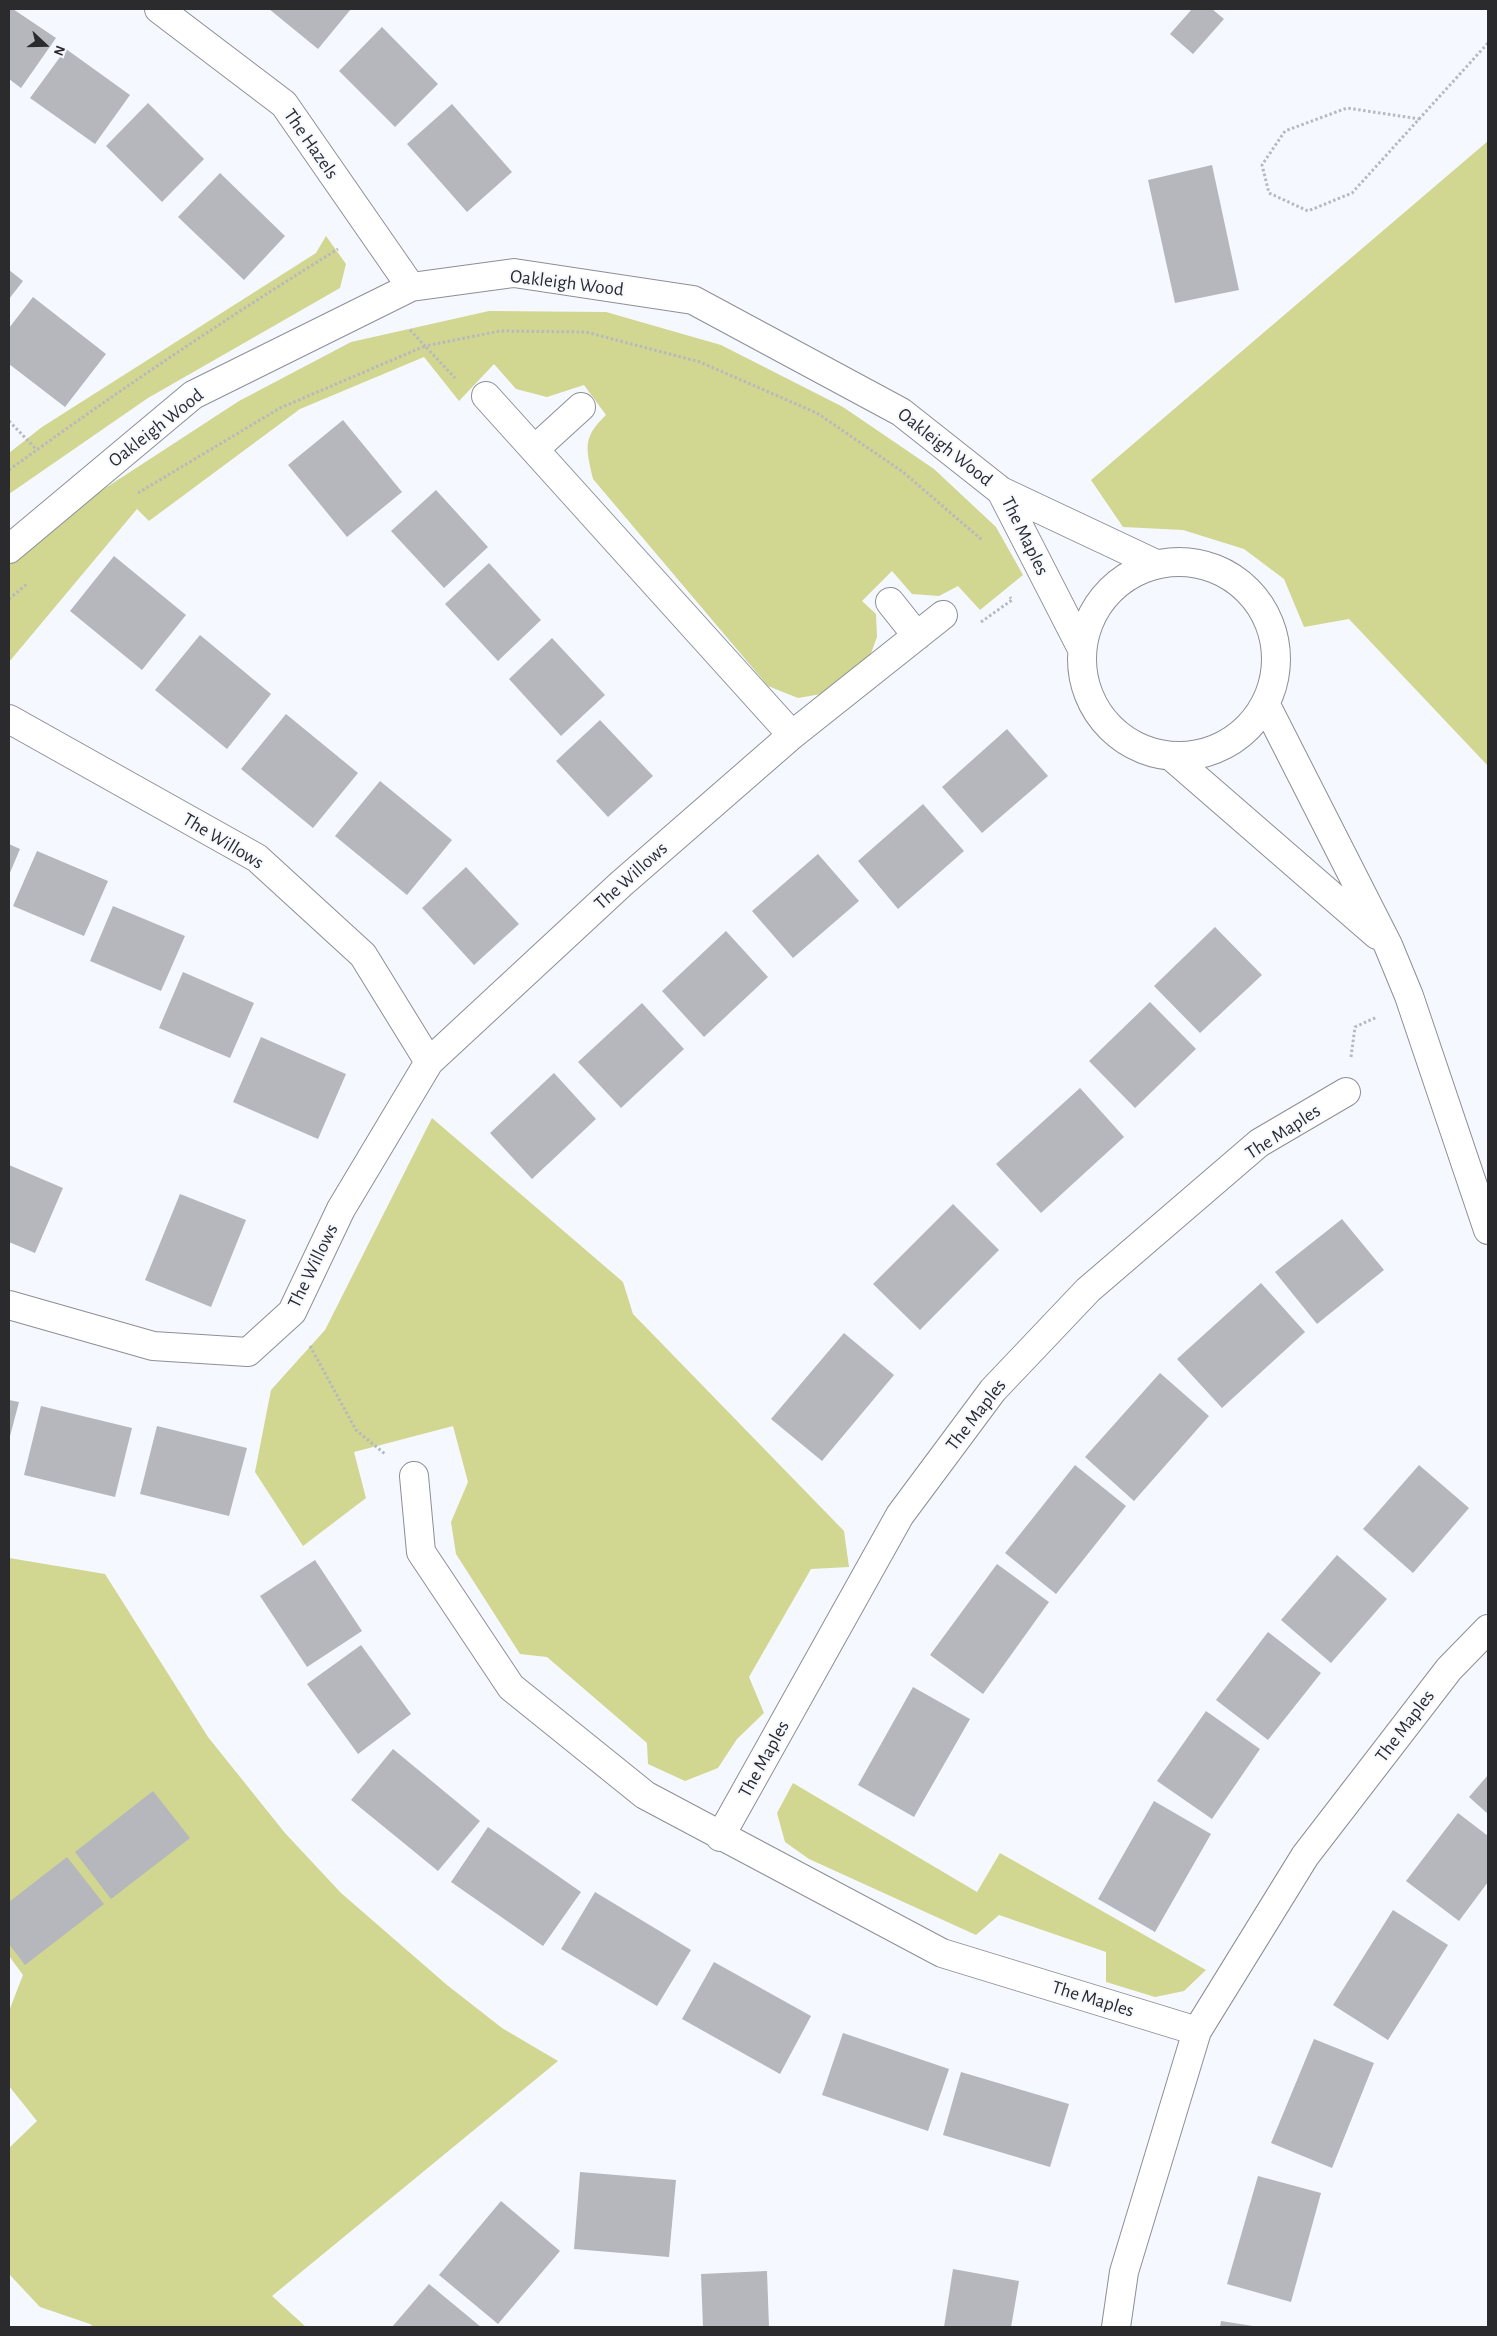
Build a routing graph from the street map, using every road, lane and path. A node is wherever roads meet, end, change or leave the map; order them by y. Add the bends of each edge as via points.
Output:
1 (159, 9) edge
2 (1488, 43) edge
3 (1420, 119) junction
4 (370, 228) junction
5 (411, 287) junction
6 (382, 301) junction
7 (425, 346) junction
8 (486, 396) joint
9 (581, 407) dead end
10 (9, 421) edge
11 (535, 449) junction
12 (36, 450) junction
13 (9, 470) edge
14 (1001, 491) junction
15 (137, 494) dead end
16 (984, 542) dead end
17 (9, 549) edge
18 (1156, 564) junction
19 (31, 581) dead end
20 (1008, 592) dead end
21 (9, 599) edge
22 (890, 602) dead end
23 (943, 615) joint
24 (917, 636) junction
25 (1082, 648) junction
26 (1266, 705) junction
27 (9, 719) edge
28 (792, 735) junction
29 (1172, 756) junction
30 (1388, 945) junction
31 (1411, 1000) junction
32 (429, 1062) junction
33 (1346, 1092) joint
34 (1488, 1230) edge
35 (9, 1304) edge
36 (292, 1312) junction
37 (414, 1476) joint
38 (1488, 1629) edge
39 (720, 1837) junction
40 (1197, 2031) junction
41 (1116, 2327) edge

1 - 4 street, The Hazels via 284,104
2 - 3 path
3 - 3 path via 1352,193 1308,211 1269,193 1262,165 1285,131 1347,108
4 - 5 street, The Hazels
4 - 12 path via 231,315
5 - 6 street, Oakleigh Wood
5 - 14 street, Oakleigh Wood via 514,273 693,300 901,412
6 - 7 path
6 - 17 street, Oakleigh Wood via 193,395
7 - 8 path via 456,380
7 - 15 path via 280,408
7 - 16 path via 500,331 586,332 700,362 817,414 904,472
8 - 11 street
9 - 11 street
10 - 12 path
11 - 28 street
12 - 13 path
14 - 18 street, The Maples
14 - 25 street, The Maples
18 - 25 street via 1128,576 1106,595 1090,620
18 - 26 street via 1188,561 1218,569 1246,587 1265,612 1276,642 1276,674
19 - 21 path
20 - 23 path via 1012,600 972,628
22 - 24 street
23 - 24 street, The Willows
24 - 28 street, The Willows
25 - 29 street via 1084,680 1096,709 1115,733 1142,749
26 - 29 street via 1249,728 1227,745 1200,755
26 - 30 street
27 - 32 street, The Willows via 256,858 363,955
28 - 32 street, The Willows via 621,884
29 - 30 street
30 - 31 street
31 - 33 path via 1356,1027
31 - 34 street
32 - 36 street, The Willows via 341,1209
33 - 39 street, The Maples via 1258,1144 1088,1290 992,1390 900,1515
35 - 36 street, The Willows via 153,1346 248,1352
36 - 37 path via 356,1430
37 - 39 street, The Maples via 420,1552 511,1686 645,1796
38 - 40 street, The Maples via 1449,1668 1306,1856
39 - 40 street, The Maples via 942,1953
40 - 41 street, The Maples via 1124,2272

